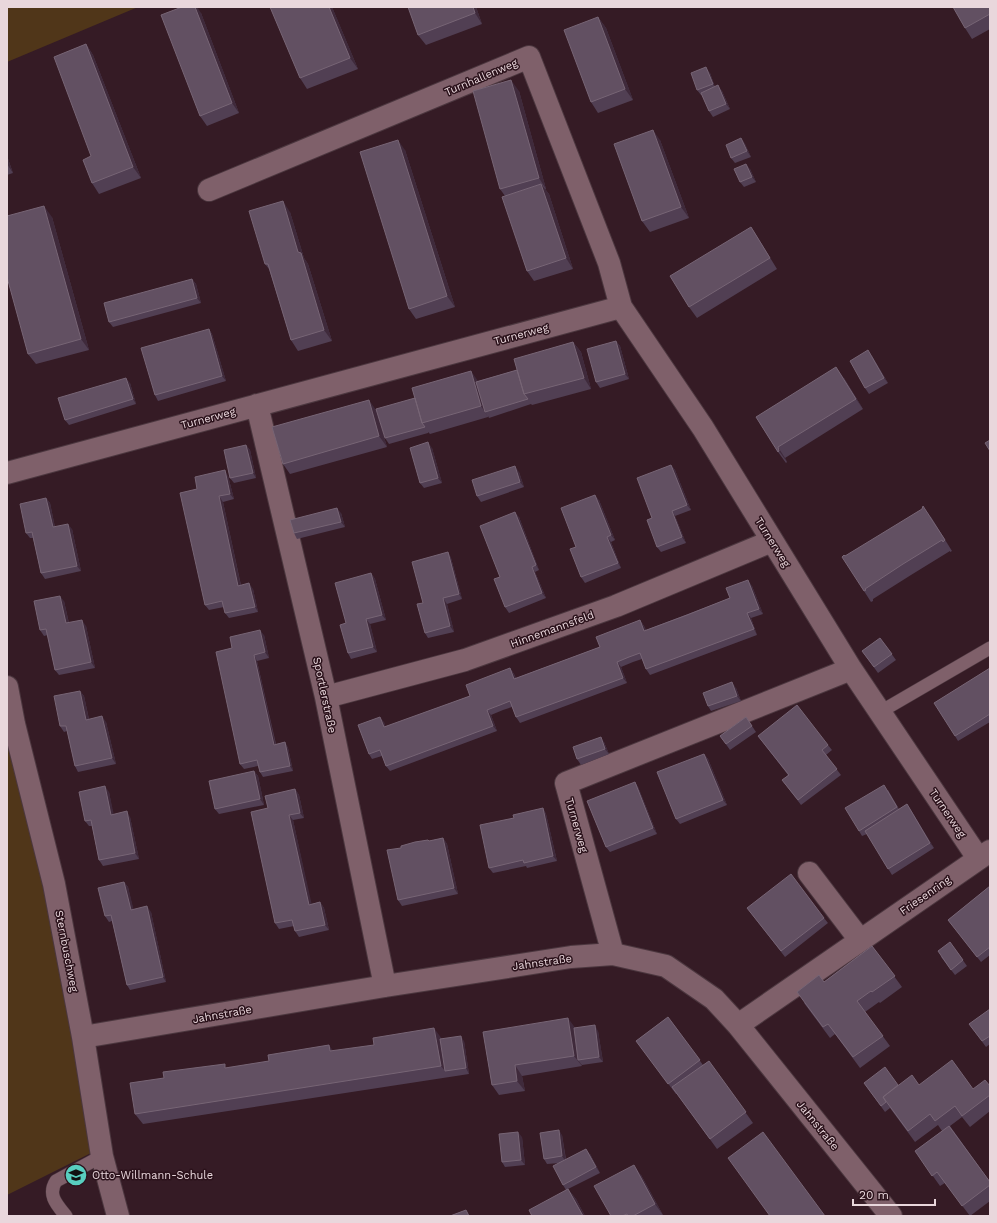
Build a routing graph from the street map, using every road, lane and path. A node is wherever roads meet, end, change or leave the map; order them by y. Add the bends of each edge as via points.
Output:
1 (208, 190) dead end
2 (621, 307) junction
3 (257, 405) junction
4 (7, 473) edge
5 (772, 541) junction
6 (990, 648) edge
7 (851, 669) junction
8 (7, 687) edge
9 (326, 697) junction
10 (880, 712) junction
11 (984, 855) edge
12 (809, 873) dead end
13 (860, 940) junction
14 (613, 954) junction
15 (385, 986) junction
16 (738, 1025) junction
17 (84, 1037) junction
18 (102, 1156) junction
19 (66, 1216) edge
20 (118, 1216) edge
21 (891, 1216) edge

1 - 2 street, Turnhallenweg via 529,57 609,263
2 - 3 street, Turnerweg
2 - 5 street, Turnerweg via 703,428
3 - 4 street, Turnerweg
3 - 9 street, Sportlerstraße
5 - 7 street, Turnerweg
5 - 9 street, Hinnemannsfeld via 616,606 465,660
6 - 10 lane
7 - 10 street, Turnerweg
7 - 14 street, Turnerweg via 566,783
8 - 17 street, Sternbuschweg via 54,884
9 - 15 street, Sportlerstraße
10 - 11 street, Turnerweg
11 - 13 street, Friesenring
12 - 13 street
13 - 16 street, Friesenring
14 - 15 street, Jahnstraße via 571,957
14 - 16 street, Jahnstraße via 666,966 714,999
15 - 17 street, Jahnstraße
16 - 21 street, Jahnstraße
17 - 18 street, Sternbuschweg
18 - 19 lane via 56,1181 52,1193
18 - 20 street, Sternbuschweg

